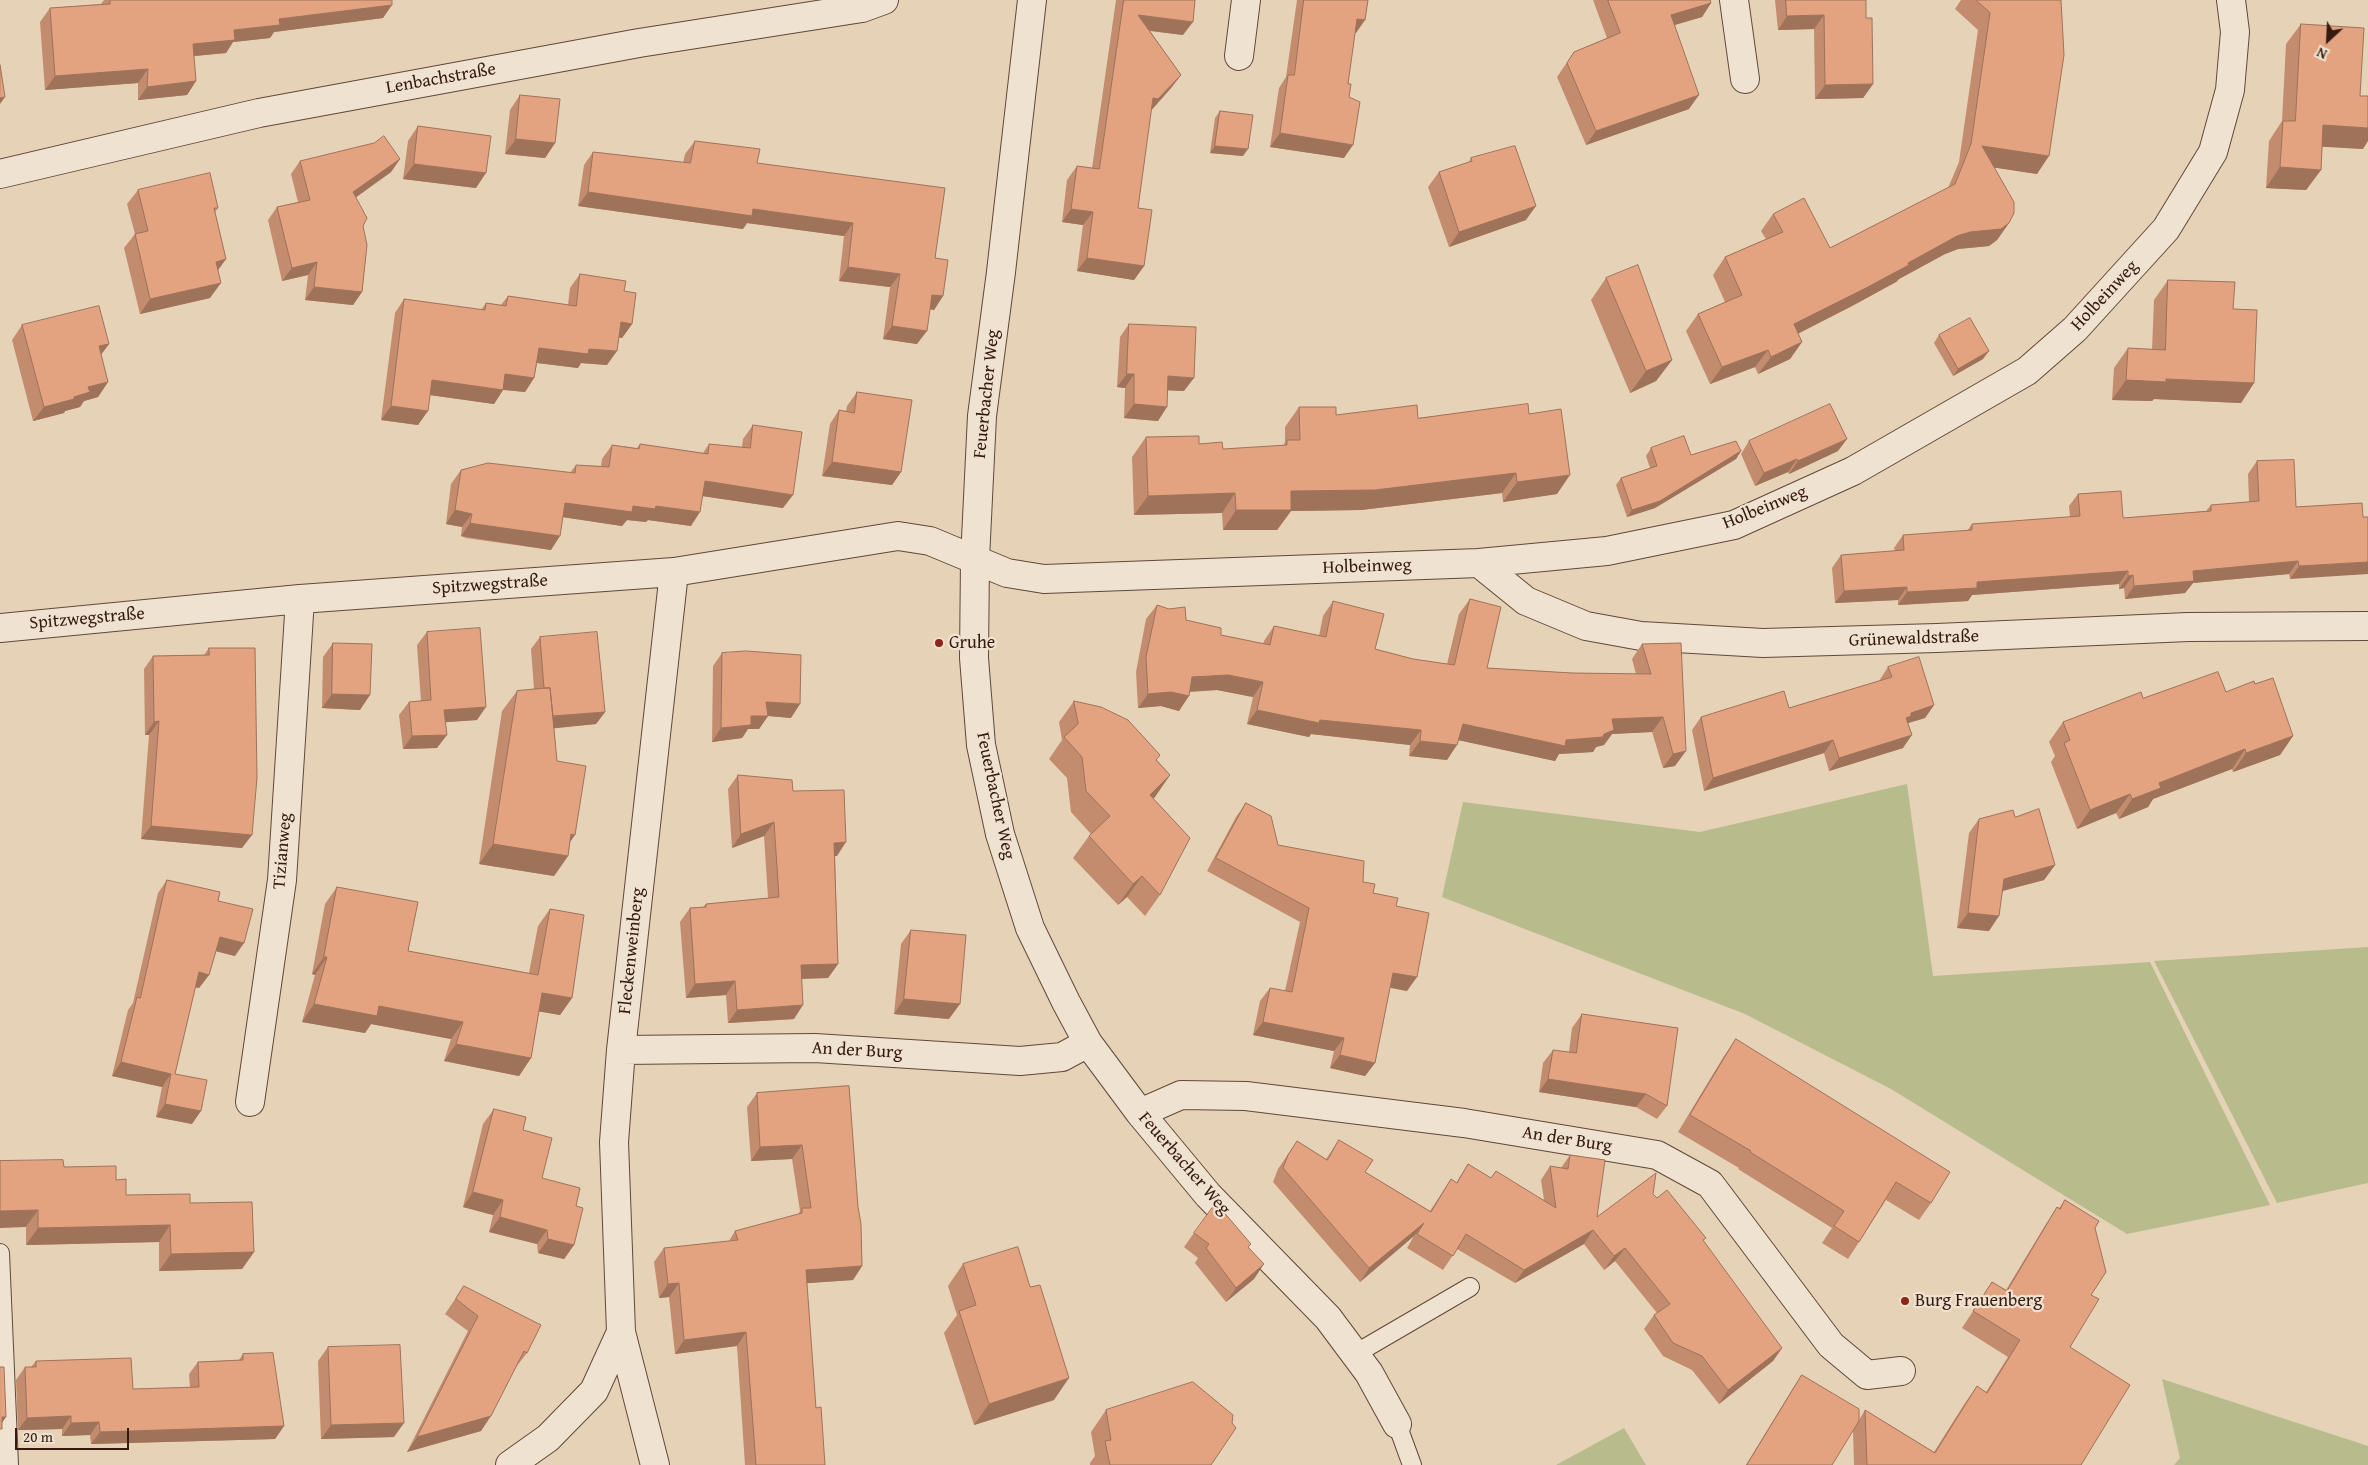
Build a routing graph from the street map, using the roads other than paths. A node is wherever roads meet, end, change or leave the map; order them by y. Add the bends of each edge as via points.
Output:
1 (884, 0) edge
2 (1032, 0) edge
3 (1246, 0) edge
4 (1734, 0) edge
5 (2231, 0) edge
6 (1239, 56) dead end
7 (1745, 79) dead end
8 (0, 174) edge
9 (975, 559) junction
10 (1479, 563) junction
11 (674, 572) junction
12 (300, 599) junction
13 (2368, 626) edge
14 (0, 628) edge
15 (1088, 1043) junction
16 (621, 1050) junction
17 (250, 1102) dead end
18 (1140, 1113) junction
19 (0, 1253) edge
20 (1470, 1287) dead end
21 (620, 1332) junction
22 (1354, 1354) junction
23 (1901, 1371) dead end
24 (1397, 1424) joint
25 (8, 1465) edge
26 (510, 1465) edge
27 (655, 1465) edge
28 (1412, 1465) edge

1 - 8 street, Lenbachstraße via 862,8 639,43 259,113
2 - 9 street, Feuerbacher Weg via 982,416
3 - 6 street
4 - 7 street
5 - 10 street, Holbeinweg via 2235,32 2230,90 2213,152 2166,229 2075,329 2027,372 1853,471 1734,524 1607,552
9 - 10 street, Holbeinweg via 1007,573 1044,579
9 - 11 street, Spitzwegstraße via 930,541 898,536
9 - 15 street, Feuerbacher Weg via 974,658 981,745 1000,834 1030,928
10 - 13 street, Grünewaldstraße via 1526,602 1586,626 1642,636 1763,642 2188,628
11 - 12 street, Spitzwegstraße
11 - 16 street, Fleckenweinberg
12 - 14 street, Spitzwegstraße
12 - 17 street, Tizianweg via 282,880
15 - 16 street, An der Burg via 1062,1057 1020,1060 815,1048
15 - 18 street, Feuerbacher Weg
16 - 21 street, Fleckenweinberg via 614,1142
18 - 22 street, Feuerbacher Weg via 1208,1195 1328,1318
18 - 23 street, An der Burg via 1181,1095 1246,1096 1464,1123 1657,1155 1710,1184 1831,1345 1867,1375
19 - 25 lane
20 - 22 lane
21 - 26 street, Fleckenweinberg via 594,1392 548,1438
21 - 27 street, Fleckenweinberg
22 - 24 street, Feuerbacher Weg via 1369,1373
24 - 28 lane, Feuerbacher Weg

